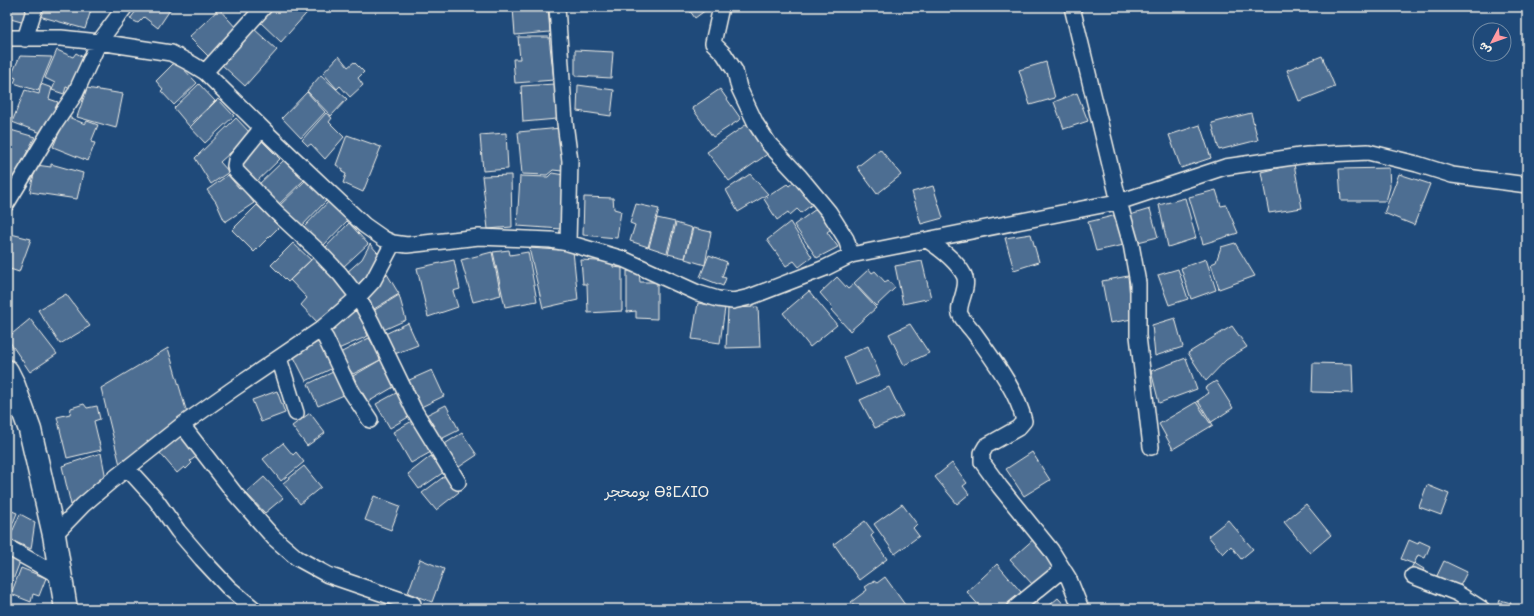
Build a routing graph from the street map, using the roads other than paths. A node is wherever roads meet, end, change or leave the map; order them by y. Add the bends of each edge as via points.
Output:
1 (35, 7) edge
2 (125, 7) edge
3 (264, 7) edge
4 (557, 7) edge
5 (720, 7) edge
6 (1072, 7) edge
7 (7, 38) edge
8 (25, 39) junction
9 (98, 42) junction
10 (206, 72) junction
11 (262, 128) junction
12 (1527, 185) edge
13 (1119, 202) junction
14 (7, 203) edge
15 (927, 240) junction
16 (393, 243) junction
17 (568, 243) junction
18 (851, 255) junction
19 (358, 297) junction
20 (320, 330) junction
21 (279, 358) junction
22 (7, 372) edge
23 (296, 413) dead end
24 (370, 420) dead end
25 (182, 425) junction
26 (1151, 447) dead end
27 (127, 468) junction
28 (458, 482) dead end
29 (54, 535) junction
30 (7, 547) edge
31 (1063, 569) junction
32 (1413, 576) dead end
33 (61, 578) junction
34 (413, 604) dead end
35 (66, 609) edge
36 (254, 609) edge
37 (1014, 609) edge
38 (1081, 609) edge
39 (1482, 609) edge

1 - 8 street
2 - 9 street
3 - 10 street
4 - 17 street via 570,161
5 - 18 street via 713,43 735,71 739,88 756,124 769,144 829,212 846,238
6 - 13 street
7 - 8 street
8 - 9 street via 61,38
9 - 10 street via 171,53
9 - 14 street via 75,94
10 - 11 street
11 - 16 street via 364,225
11 - 19 street via 236,160 236,170 275,212 317,250
12 - 13 street via 1452,175 1368,152 1307,155 1225,167
13 - 15 street
13 - 26 street via 1131,244 1138,283 1138,336
15 - 18 street
15 - 31 street via 953,260 965,277 960,315 997,366 1022,408 1024,421 1018,428 986,446 982,453 982,462
16 - 17 street via 407,245 479,237
16 - 19 street via 373,281
17 - 18 street via 623,259 698,293 733,301 825,268
19 - 20 street
19 - 28 street via 414,410
20 - 21 street
20 - 24 street via 350,390
21 - 23 street
21 - 25 street
22 - 29 street via 30,430
25 - 27 street
25 - 34 street via 236,496 274,538 297,558 328,575
27 - 29 street
27 - 36 street via 156,500 202,559
29 - 33 street
30 - 33 street
31 - 37 street
31 - 38 street
32 - 39 street via 1457,593
33 - 35 street

